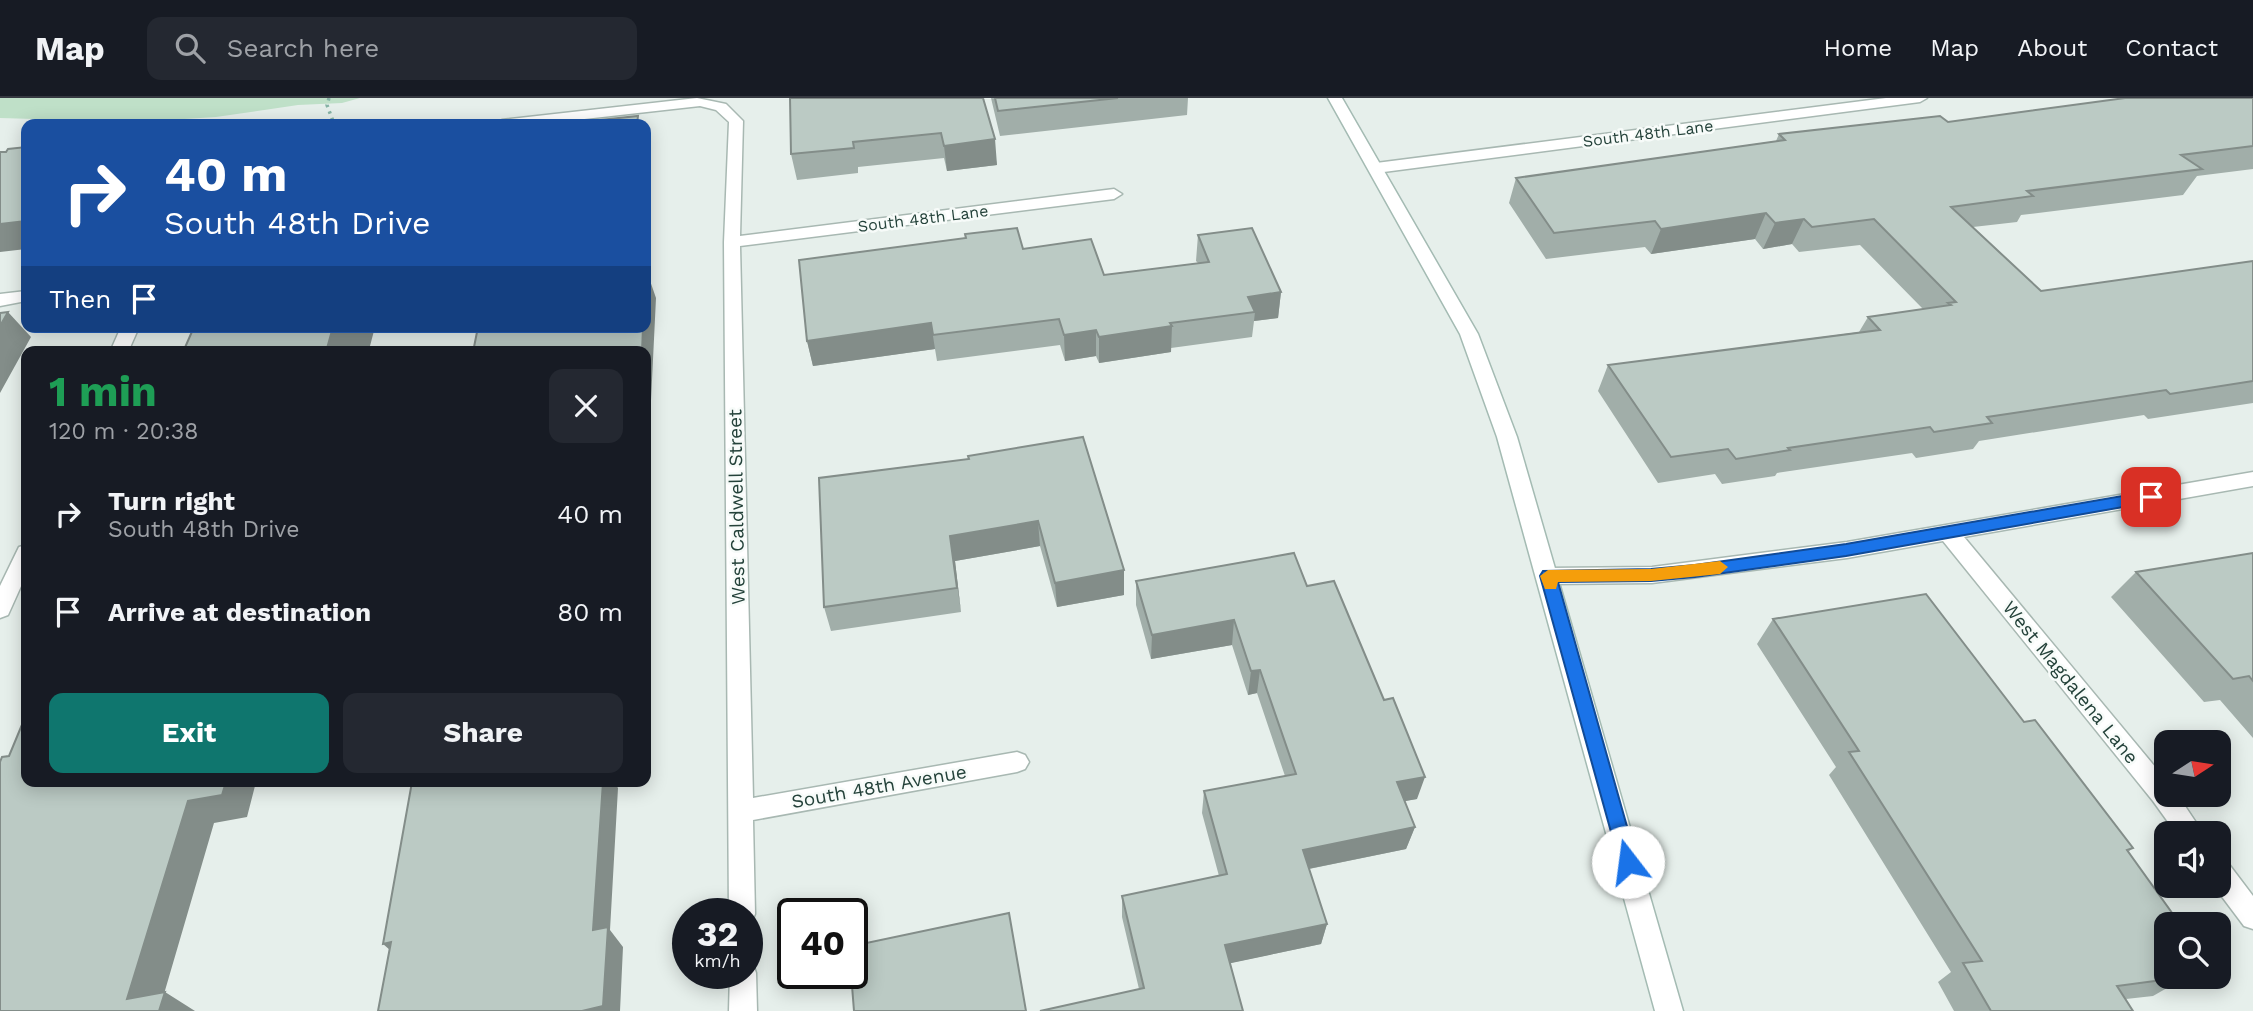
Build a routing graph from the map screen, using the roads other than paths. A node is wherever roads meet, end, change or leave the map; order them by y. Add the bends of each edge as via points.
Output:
1 (1335, 98) edge
2 (1920, 98) edge
3 (547, 119) edge
4 (1376, 167) junction
5 (1114, 194) dead end
6 (732, 242) junction
7 (21, 297) edge
8 (0, 300) edge
9 (2253, 480) edge
10 (1948, 532) junction
11 (21, 563) edge
12 (1548, 576) junction
13 (0, 609) edge
14 (1017, 762) dead end
15 (741, 811) junction
16 (2182, 821) edge
17 (2231, 887) edge
18 (742, 898) edge
19 (2253, 917) edge
20 (743, 989) edge
21 (743, 1011) edge
22 (1669, 1011) edge

1 - 4 street
2 - 4 street, South 48th Lane
3 - 6 street, West Caldwell Street via 700,102 722,107 736,121
4 - 12 street via 1469,334 1507,437
5 - 6 street, South 48th Lane
6 - 15 street, West Caldwell Street
7 - 8 street
9 - 10 street
10 - 12 street via 1695,571
10 - 16 street, West Magdalena Lane
11 - 13 street
12 - 22 street
14 - 15 street, South 48th Avenue
15 - 18 street, West Caldwell Street
17 - 19 street
20 - 21 street

